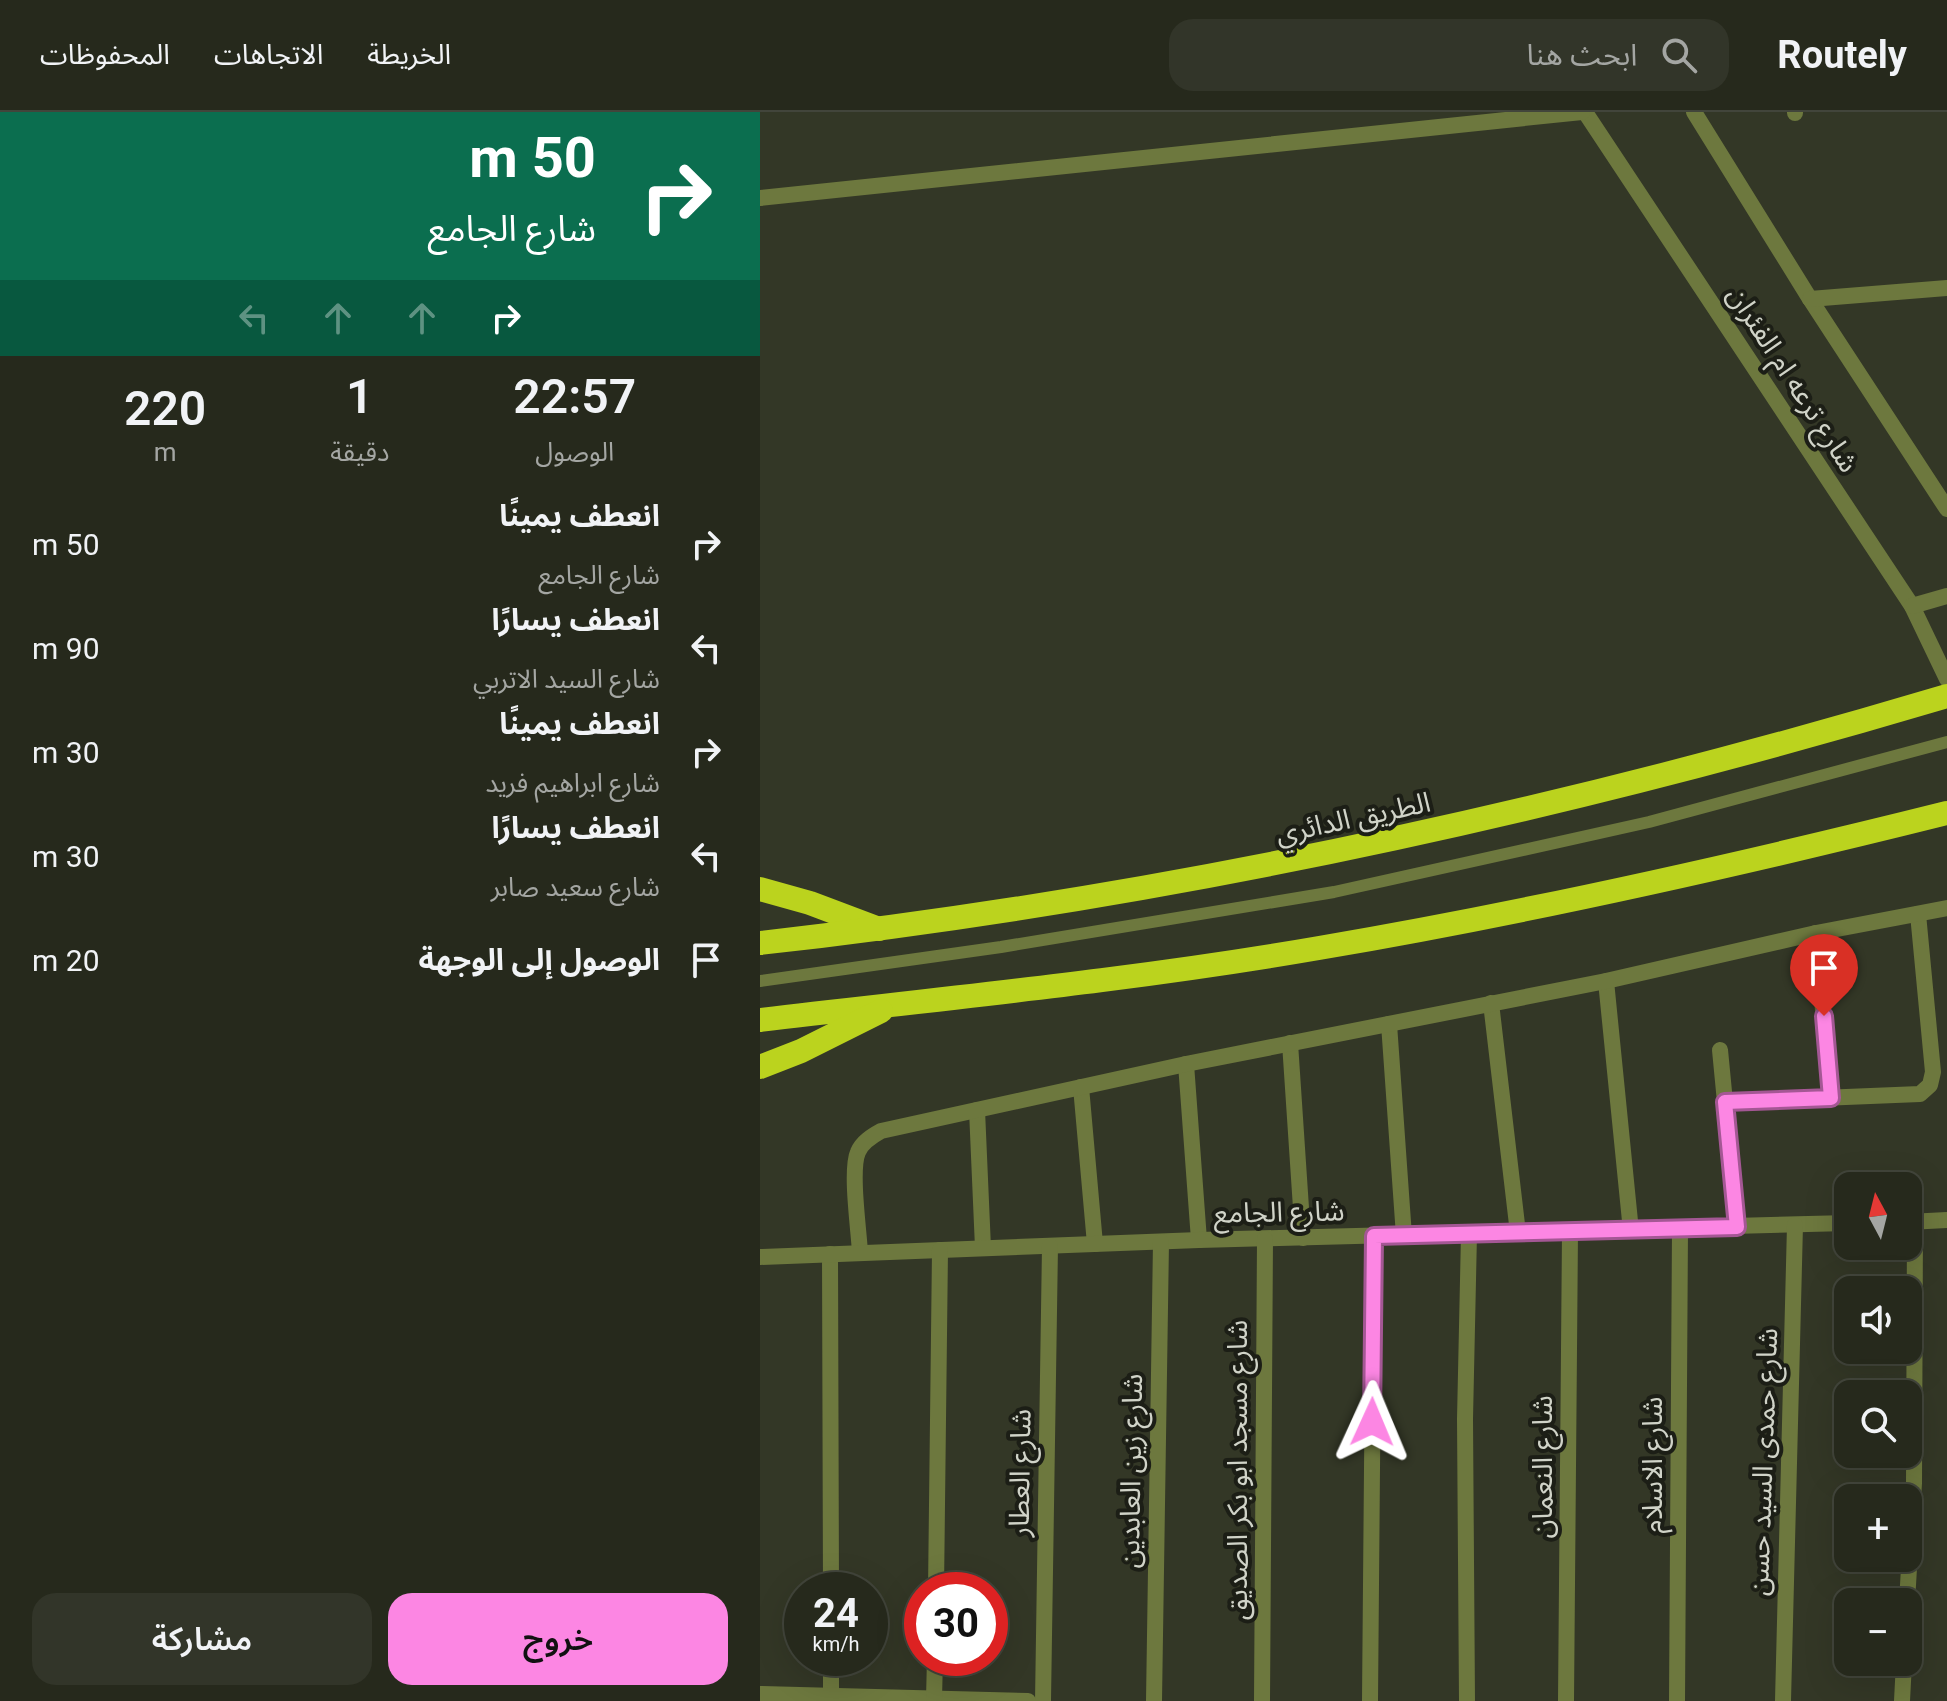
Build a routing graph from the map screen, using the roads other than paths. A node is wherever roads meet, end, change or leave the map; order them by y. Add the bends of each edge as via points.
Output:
1 (1584, 112) edge
2 (1694, 112) edge
3 (760, 198) edge
4 (1947, 288) edge
5 (1810, 299) junction
6 (1947, 509) edge
7 (1947, 596) edge
8 (1912, 606) junction
9 (1947, 679) edge
10 (1947, 696) edge
11 (1947, 742) edge
12 (1945, 813) edge
13 (760, 889) edge
14 (1947, 908) edge
15 (1918, 914) junction
16 (881, 930) junction
17 (1816, 933) junction
18 (760, 943) edge
19 (760, 981) edge
20 (1606, 981) junction
21 (1491, 1003) junction
22 (894, 1004) junction
23 (760, 1020) edge
24 (1389, 1024) junction
25 (1290, 1043) junction
26 (1720, 1050) dead end
27 (1186, 1064) junction
28 (760, 1067) edge
29 (1081, 1087) junction
30 (1831, 1098) junction
31 (1725, 1102) junction
32 (977, 1110) junction
33 (1947, 1220) edge
34 (1922, 1221) edge
35 (1834, 1224) edge
36 (1795, 1225) junction
37 (1737, 1227) junction
38 (1680, 1229) junction
39 (1631, 1231) junction
40 (1570, 1232) junction
41 (1518, 1233) junction
42 (1469, 1234) junction
43 (1374, 1236) junction
44 (1404, 1236) junction
45 (1303, 1238) junction
46 (1265, 1239) junction
47 (1199, 1240) junction
48 (1161, 1242) junction
49 (1095, 1244) junction
50 (1050, 1246) junction
51 (983, 1248) junction
52 (940, 1250) junction
53 (860, 1253) junction
54 (830, 1254) junction
55 (760, 1257) edge
56 (1912, 1260) edge
57 (831, 1572) edge
58 (936, 1572) edge
59 (1908, 1588) edge
60 (831, 1676) edge
61 (935, 1676) edge
62 (1903, 1676) edge
63 (760, 1694) edge
64 (831, 1696) junction
65 (934, 1699) junction
66 (1028, 1701) edge
67 (1043, 1701) edge
68 (1154, 1701) edge
69 (1262, 1701) edge
70 (1370, 1701) edge
71 (1467, 1701) edge
72 (1566, 1701) edge
73 (1677, 1701) edge
74 (1783, 1701) edge
75 (1902, 1701) edge

1 - 3 street
1 - 8 street, شارع ترعه ام الفئران
2 - 5 street, شارع ترعه ام الفئران
4 - 5 street
5 - 6 street, شارع ترعه ام الفئران
7 - 8 street
8 - 9 street, شارع ترعه ام الفئران
10 - 16 highway, الطريق الدائري via 1652,779 1397,840 1140,890
11 - 19 lane via 1649,822 1334,892
12 - 22 highway via 1735,866 1467,922 1106,980
13 - 16 highway
14 - 15 street
15 - 17 street
15 - 30 street via 1930,1085 1920,1094
16 - 18 highway, الطريق الدائري
17 - 20 street
17 - 30 street
20 - 21 street
20 - 39 street
21 - 24 street
21 - 41 street
22 - 23 highway
22 - 28 highway
24 - 25 street
24 - 44 street
25 - 27 street
25 - 45 street
26 - 31 street
27 - 29 street
27 - 47 street
29 - 32 street
29 - 49 street
30 - 31 street
31 - 37 street
32 - 51 street
32 - 53 street via 881,1131 867,1139 855,1168
33 - 34 street
35 - 36 street, شارع الجامع
36 - 37 street, شارع الجامع
36 - 74 street, شارع حمدى السيد حسن
37 - 38 street, شارع الجامع
38 - 39 street, شارع الجامع
38 - 73 street, شارع الاسلام
39 - 40 street, شارع الجامع
40 - 41 street, شارع الجامع
40 - 72 street, شارع النعمان
41 - 42 street, شارع الجامع
42 - 44 street, شارع الجامع
42 - 71 street
43 - 44 street, شارع الجامع
43 - 45 street, شارع الجامع
43 - 70 street
45 - 46 street, شارع الجامع
46 - 47 street, شارع الجامع
46 - 69 street, شارع مسجد ابو بكر الصديق
47 - 48 street, شارع الجامع
48 - 49 street, شارع الجامع
48 - 68 street, شارع زين العابدين
49 - 50 street, شارع الجامع
50 - 51 street, شارع الجامع
50 - 67 street, شارع العطار
51 - 52 street, شارع الجامع
52 - 53 street, شارع الجامع
52 - 58 street
53 - 54 street, شارع الجامع
54 - 55 street, شارع الجامع
54 - 57 street
56 - 59 street via 1914,1483
60 - 64 street
61 - 65 street
62 - 75 street
63 - 64 street
64 - 65 street
65 - 66 street

